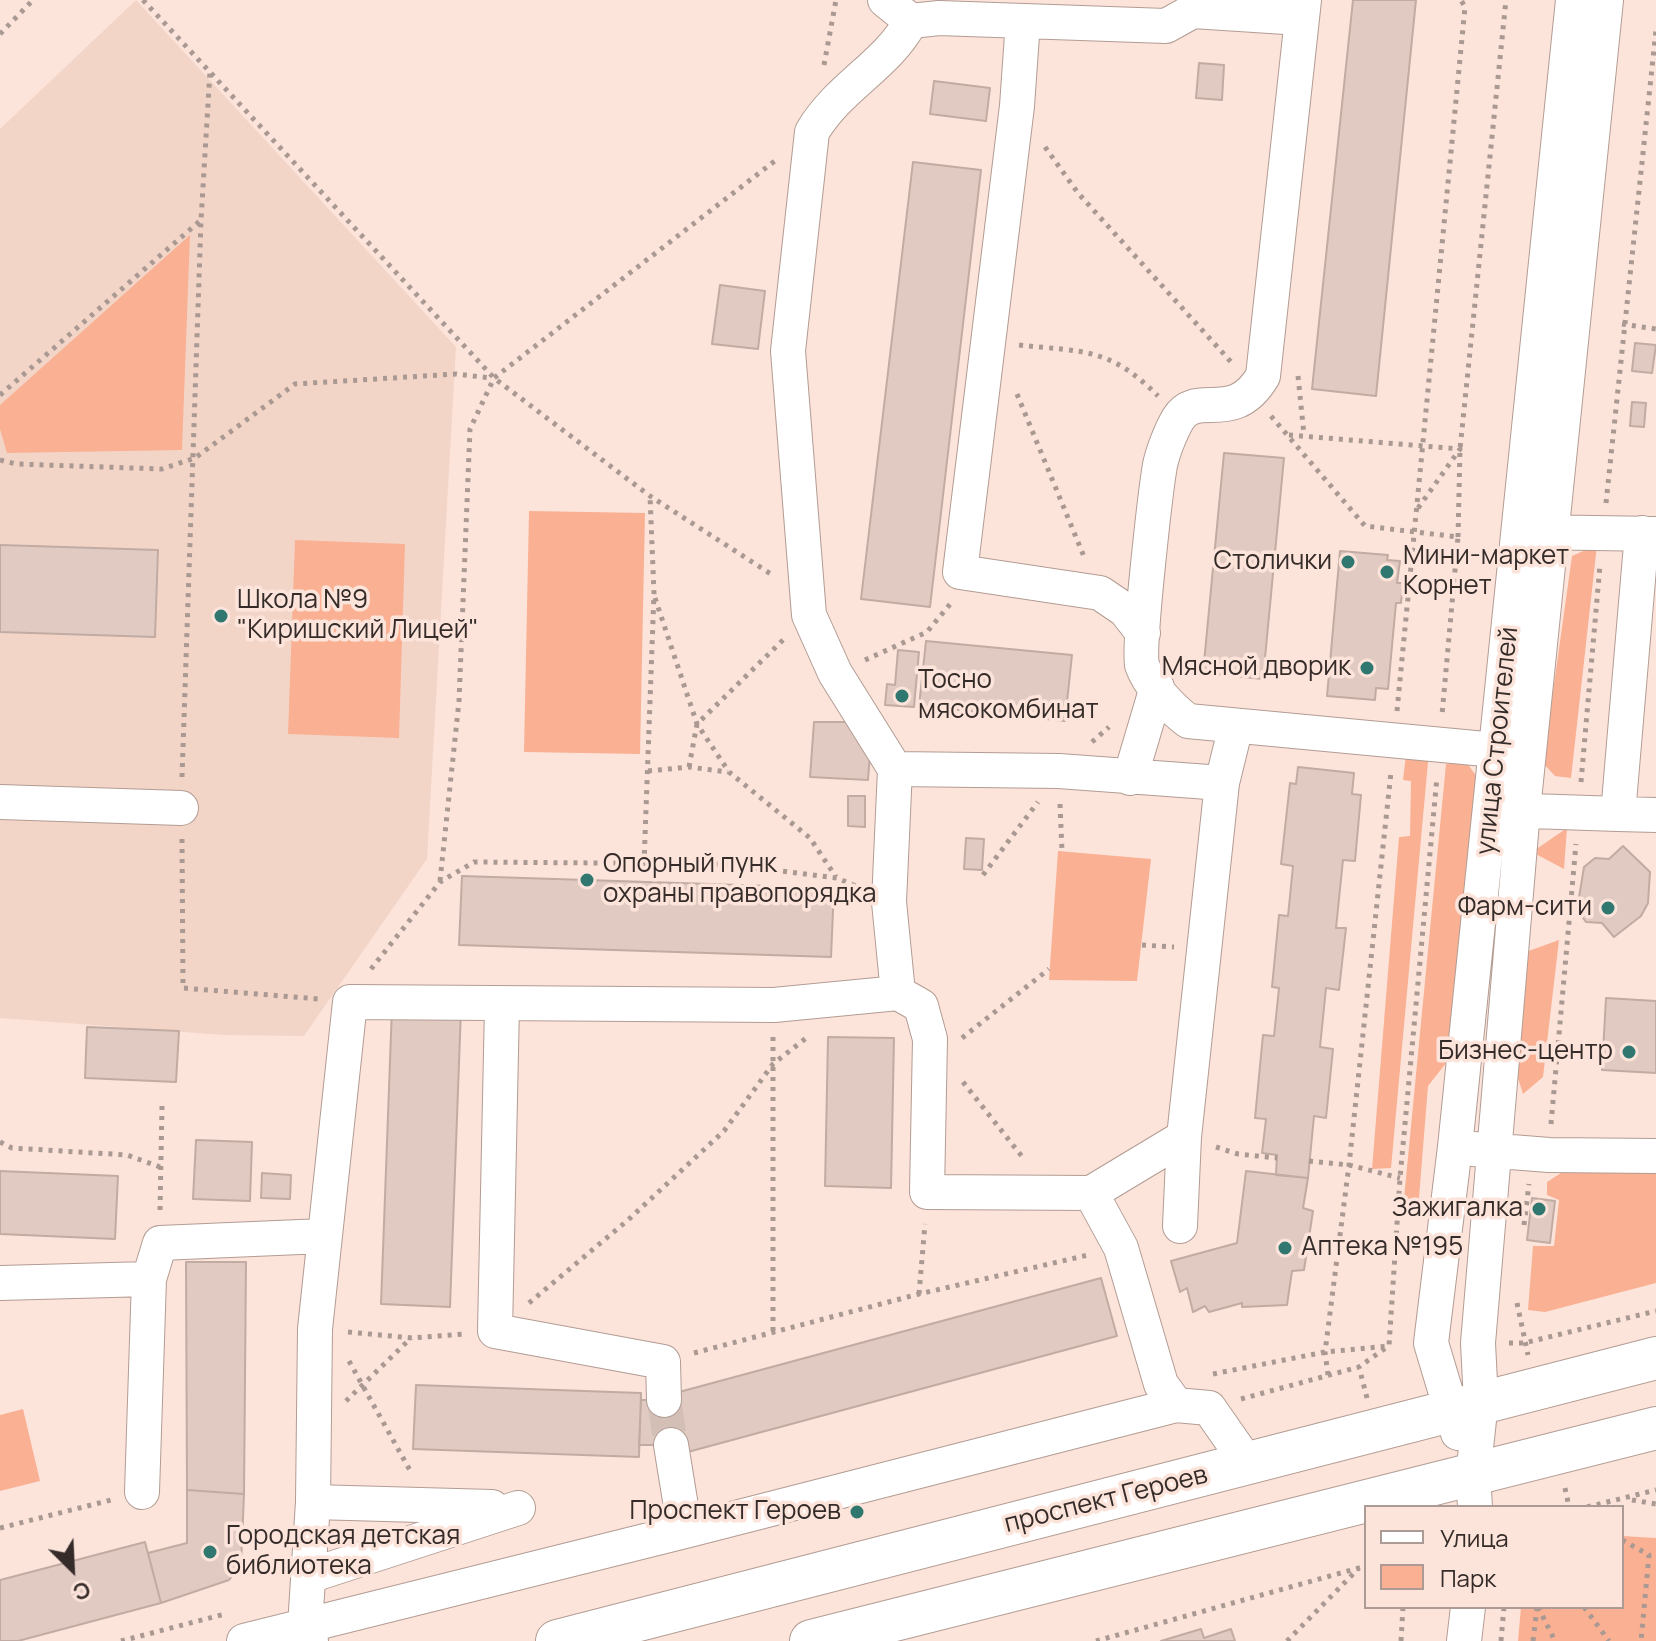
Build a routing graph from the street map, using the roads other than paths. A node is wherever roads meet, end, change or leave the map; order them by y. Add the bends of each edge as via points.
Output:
1 (1573, 0) edge
2 (1606, 0) edge
3 (1194, 5) edge
4 (1302, 9) edge
5 (898, 11) edge
6 (1023, 21) junction
7 (1520, 531) junction
8 (1554, 532) junction
9 (1649, 533) edge
10 (1143, 633) junction
11 (1155, 694) junction
12 (1236, 726) junction
13 (1513, 751) junction
14 (895, 769) junction
15 (1130, 778) junction
16 (1222, 783) junction
17 (0, 802) edge
18 (181, 808) road end
19 (1506, 810) junction
20 (1618, 814) junction
21 (1656, 815) edge
22 (898, 993) junction
23 (502, 1006) junction
24 (1184, 1137) junction
25 (1455, 1147) junction
26 (1494, 1150) junction
27 (1656, 1156) edge
28 (1091, 1193) junction
29 (1180, 1226) dead end
30 (323, 1236) junction
31 (149, 1279) junction
32 (0, 1283) edge
33 (1656, 1358) edge
34 (1182, 1399) junction
35 (664, 1400) tunnel mouth
36 (1465, 1406) junction
37 (1656, 1428) edge
38 (671, 1445) tunnel mouth
39 (1248, 1464) junction
40 (1474, 1491) edge
41 (142, 1492) road end
42 (313, 1502) junction
43 (685, 1531) junction
44 (309, 1576) junction
45 (1468, 1609) edge
46 (240, 1626) edge
47 (308, 1634) edge
48 (557, 1641) edge
49 (811, 1641) edge
50 (1464, 1641) edge

1 - 7 street, улица Строителей
2 - 8 street, улица Строителей
3 - 4 street
3 - 6 street via 1166,26
4 - 10 street via 1263,376 1253,393 1233,405 1199,404 1179,417 1161,463
5 - 6 street
5 - 14 street via 900,42 827,107 812,132 788,351 809,615 835,673
6 - 10 street via 960,572 1100,593 1125,610
7 - 8 street
7 - 13 street, улица Строителей
8 - 9 street
8 - 13 street, улица Строителей
9 - 20 street
10 - 11 street via 1141,664
11 - 12 street via 1188,721
11 - 15 street
12 - 13 street
12 - 16 street
13 - 19 street, улица Строителей
14 - 15 street via 1059,771
14 - 22 street via 889,902
15 - 16 street
16 - 24 street
17 - 18 street
19 - 20 street
19 - 25 street, улица Строителей
19 - 26 street, улица Строителей
20 - 21 street
22 - 23 street via 774,1005
22 - 28 street via 921,1006 936,1047 927,1192
23 - 30 street via 350,1002
23 - 35 street via 495,1331 663,1362
24 - 28 street
24 - 29 street
25 - 26 street
25 - 36 street, улица Строителей via 1431,1343
26 - 27 street
26 - 36 street, улица Строителей via 1478,1343
28 - 34 street via 1121,1248
30 - 31 street via 160,1243
30 - 42 street
31 - 32 street
31 - 41 street
33 - 36 main road, проспект Героев
34 - 39 street
34 - 43 street
36 - 39 main road, проспект Героев
36 - 40 street, улица Строителей
37 - 40 main road
38 - 43 street
39 - 48 main road, проспект Героев
40 - 49 main road via 1389,1492
42 - 44 street
42 - 44 street via 518,1508
43 - 47 street
44 - 47 street
45 - 50 street
46 - 47 street

